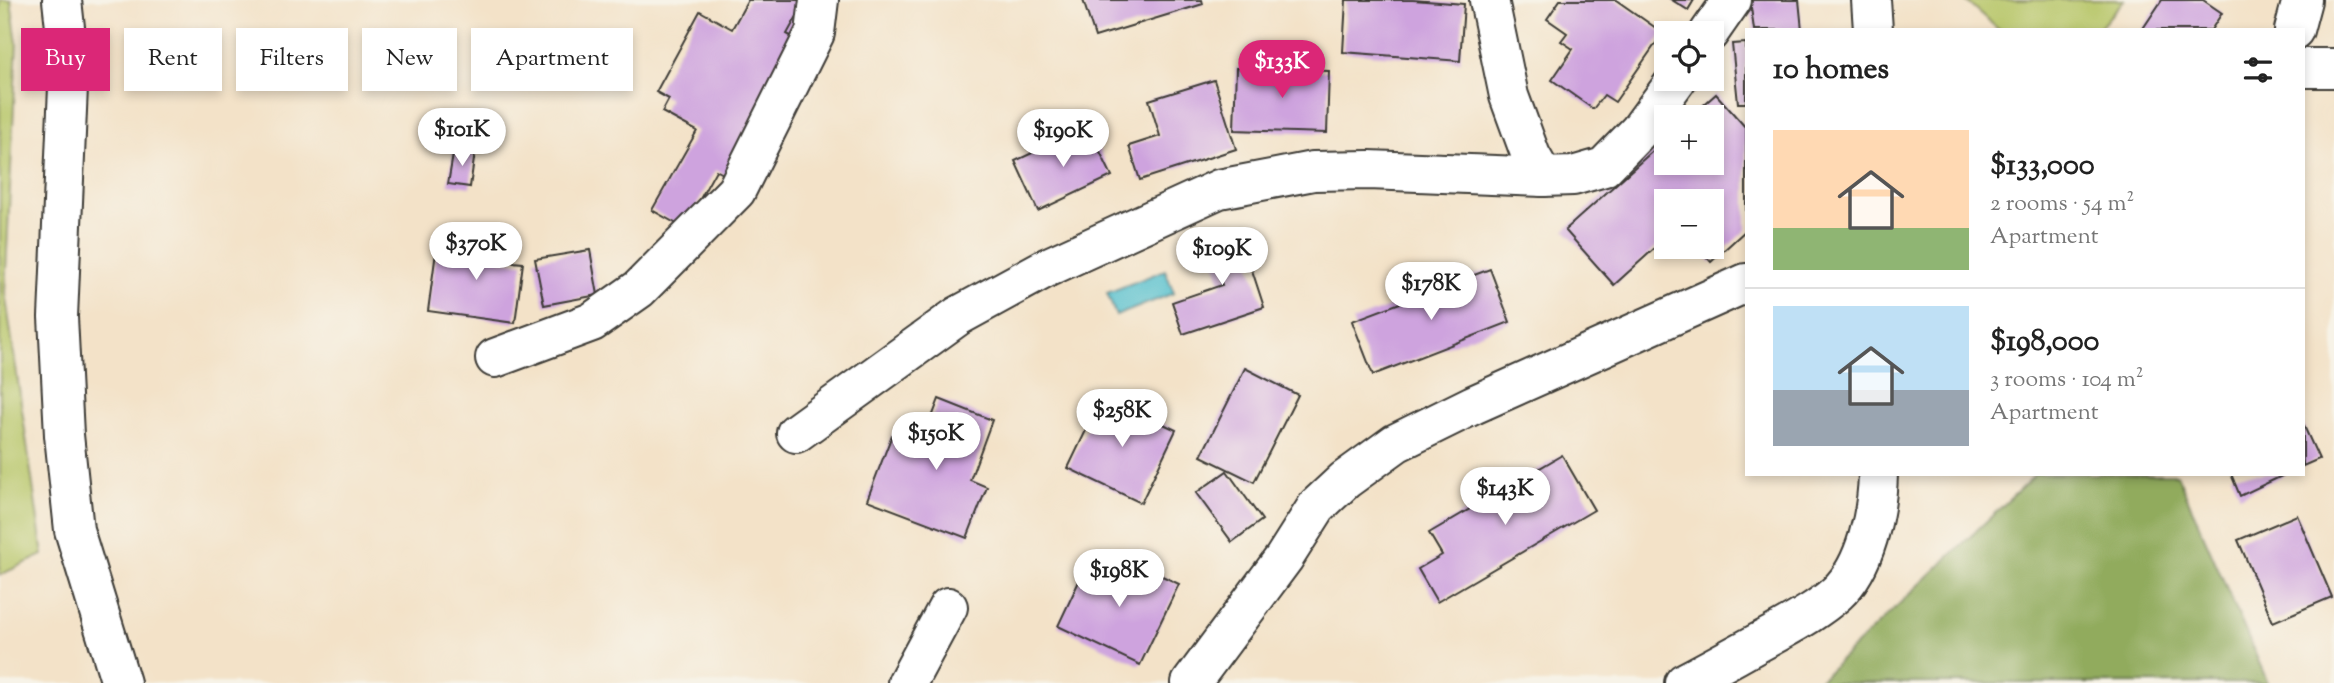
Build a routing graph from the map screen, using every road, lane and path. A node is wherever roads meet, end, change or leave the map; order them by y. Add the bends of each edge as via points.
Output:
1 (62, 0) edge
2 (87, 0) edge
3 (819, 0) edge
4 (1489, 0) edge
5 (1732, 0) edge
6 (1871, 0) edge
7 (2302, 0) edge
8 (1717, 21) edge
9 (65, 28) edge
10 (79, 28) edge
11 (1873, 28) edge
12 (2295, 28) edge
13 (2305, 68) edge
14 (2334, 68) edge
15 (68, 91) edge
16 (1668, 91) edge
17 (1543, 177) junction
18 (1745, 283) edge
19 (495, 358) dead end
20 (796, 433) dead end
21 (1878, 476) edge
22 (948, 607) dead end
23 (121, 683) edge
24 (907, 683) edge
25 (1191, 683) edge
26 (1684, 683) edge

1 - 9 street
2 - 10 street
3 - 19 street via 816,33 736,191 639,289 592,322
4 - 17 street via 1509,96
5 - 8 street
6 - 11 street
7 - 12 street
13 - 14 street
15 - 23 street via 58,317 64,435 74,530
16 - 17 street via 1604,167 1573,177
17 - 20 street via 1313,171 1219,189 1045,268 958,316
18 - 25 street via 1396,443 1317,506
21 - 26 street via 1868,540 1838,593
22 - 24 street

